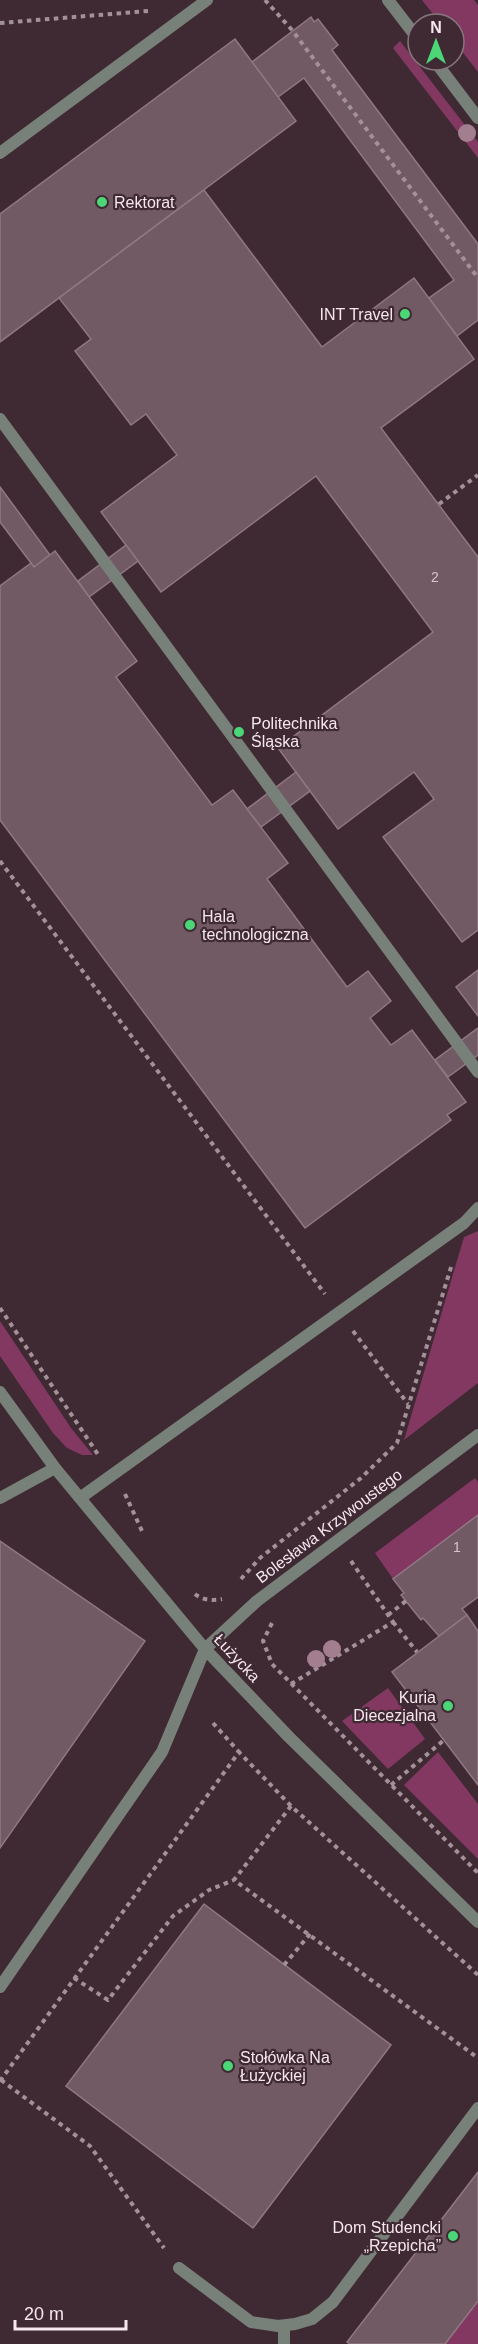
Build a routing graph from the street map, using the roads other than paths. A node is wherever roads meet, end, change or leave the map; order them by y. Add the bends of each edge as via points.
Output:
1 (207, 0) edge
2 (388, 0) edge
3 (406, 23) edge
4 (443, 72) edge
5 (478, 118) edge
6 (0, 153) edge
7 (0, 419) edge
8 (478, 1072) edge
9 (478, 1208) edge
10 (0, 1392) edge
11 (478, 1435) edge
12 (55, 1468) junction
13 (0, 1498) edge
14 (80, 1498) junction
15 (205, 1649) junction
16 (478, 1922) edge
17 (0, 1987) edge
18 (478, 2108) edge
19 (179, 2268) road end
20 (284, 2326) junction
21 (284, 2344) edge

1 - 6 street
2 - 3 street
4 - 5 street
7 - 8 street
9 - 14 street via 464,1223
10 - 12 street, Łużycka
11 - 15 street, Bolesława Krzywoustego via 257,1601
12 - 13 street
12 - 14 street, Łużycka
14 - 15 street, Łużycka
15 - 16 street, Łużycka
15 - 17 street via 162,1752
18 - 20 street via 333,2301 312,2319
19 - 20 street via 251,2322
20 - 21 street

